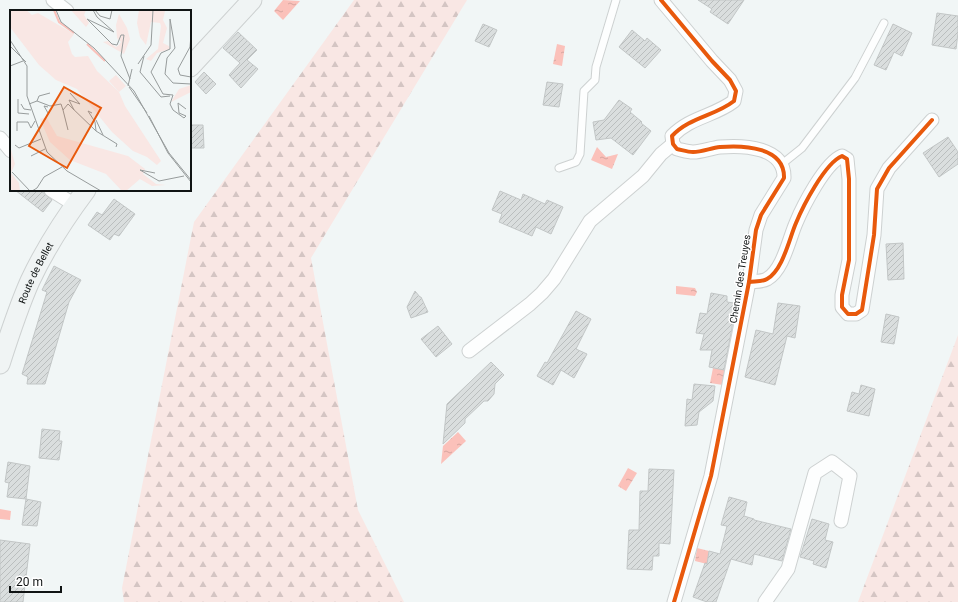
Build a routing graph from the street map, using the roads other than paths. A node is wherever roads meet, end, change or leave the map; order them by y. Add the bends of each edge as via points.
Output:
1 (53, 0) edge
2 (252, 0) edge
3 (616, 0) edge
4 (661, 0) edge
5 (65, 10) edge
6 (884, 23) dead end
7 (191, 66) edge
8 (932, 120) dead end
9 (0, 138) edge
10 (673, 144) junction
11 (10, 150) edge
12 (782, 164) junction
13 (558, 168) dead end
14 (53, 191) edge
15 (85, 191) edge
16 (75, 205) junction
17 (749, 282) junction
18 (469, 351) dead end
19 (0, 364) edge
20 (841, 521) dead end
21 (674, 602) edge
22 (765, 602) edge

1 - 5 street
2 - 7 street
3 - 13 lane via 594,80 584,91 580,154 576,162
4 - 10 street via 730,80 736,91 734,102 728,107 678,129 672,136
6 - 12 lane via 855,78 802,148
8 - 17 street via 889,168 877,189 874,235 862,310 856,314 848,314 842,307 849,260 849,179 846,159 842,156 832,163 806,203 778,268 766,280
9 - 11 street
10 - 12 street via 677,149 693,152 721,147 751,148 774,155
10 - 18 street via 643,176 590,221 554,280 542,293
12 - 17 street, Chemin des Treuyes via 784,178 761,215 756,230
14 - 16 street
15 - 16 street, Route de Bellet
16 - 19 street, Route de Bellet via 30,280
17 - 21 street, Chemin des Treuyes via 711,476
20 - 22 street via 850,476 832,462 815,473 788,569

